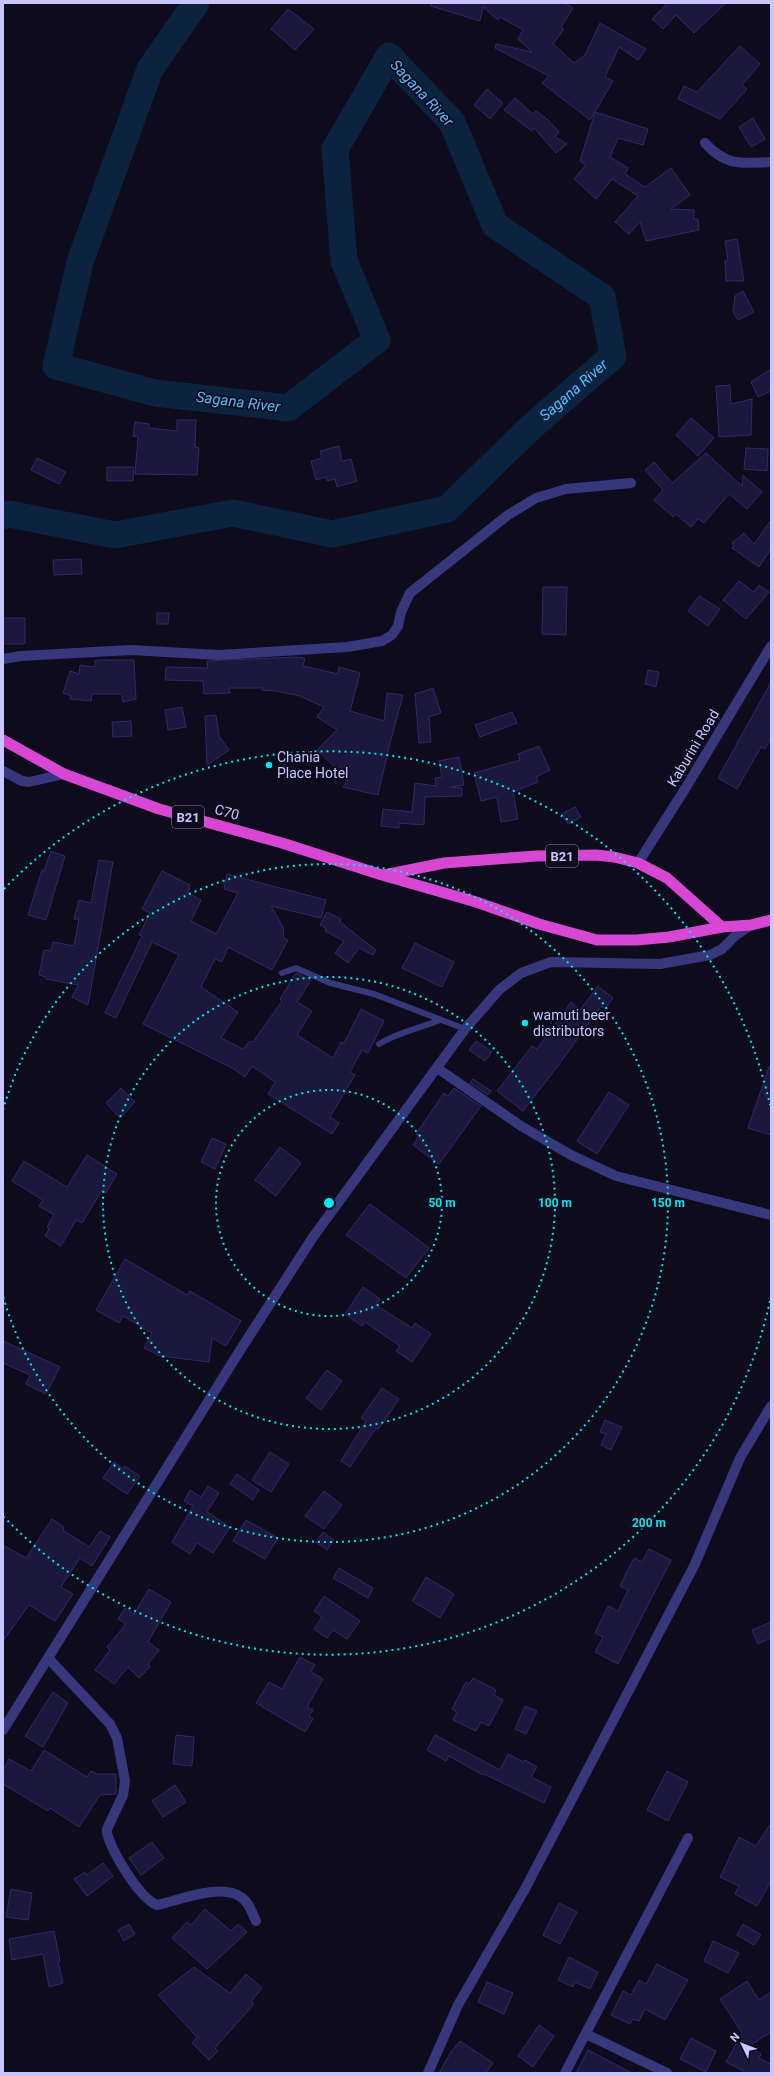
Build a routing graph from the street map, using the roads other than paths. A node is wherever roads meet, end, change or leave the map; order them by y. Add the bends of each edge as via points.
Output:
1 (705, 143) dead end
2 (771, 162) edge
3 (631, 483) dead end
4 (771, 646) edge
5 (3, 659) edge
6 (3, 740) edge
7 (3, 771) edge
8 (64, 774) junction
9 (638, 863) junction
10 (382, 875) junction
11 (771, 920) edge
12 (751, 925) junction
13 (722, 927) junction
14 (282, 972) dead end
15 (440, 1020) junction
16 (465, 1029) junction
17 (379, 1044) dead end
18 (437, 1068) junction
19 (771, 1215) edge
20 (771, 1406) edge
21 (48, 1658) junction
22 (3, 1730) edge
23 (688, 1838) dead end
24 (256, 1921) dead end
25 (586, 2034) junction
26 (428, 2073) edge
27 (565, 2073) edge
28 (667, 2073) edge

1 - 2 street via 715,153 736,163
3 - 5 street via 566,489 536,498 508,515 410,593 398,626 392,635 382,641 347,647 219,655 131,650
4 - 9 street, Kaburini Road
6 - 8 highway, C70 / B21
7 - 8 street via 29,782
8 - 10 highway, C70 / B21 via 158,809 282,843
9 - 10 highway, B21 via 596,855 536,856 444,863
9 - 13 highway, B21 via 667,878
10 - 13 highway, B21 via 597,940 669,937
11 - 12 highway, B21
12 - 13 highway, B21
12 - 16 street via 716,953 687,960 640,964 550,962 535,966 499,990
14 - 15 lane via 296,968 330,983 374,994
15 - 16 lane
15 - 17 lane via 421,1028 394,1034
16 - 18 street
18 - 19 street via 522,1126 571,1155 616,1176
18 - 21 street via 314,1237
20 - 26 street via 740,1458 688,1578 528,1882 458,2006
21 - 22 street
21 - 24 street via 110,1724 117,1738 125,1781 123,1795 107,1833 119,1859 142,1894 157,1905 208,1891 233,1894 248,1904
23 - 25 street
25 - 27 street
25 - 28 street

